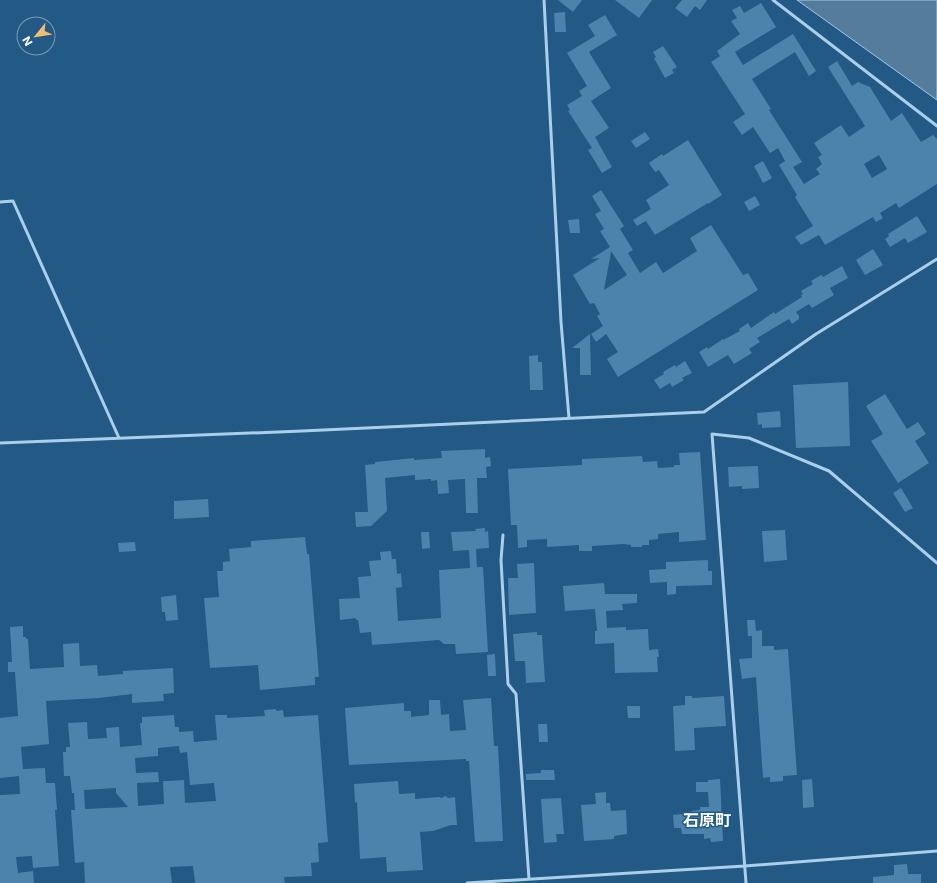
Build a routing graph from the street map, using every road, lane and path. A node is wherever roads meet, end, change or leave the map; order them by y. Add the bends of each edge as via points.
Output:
1 (544, 0) edge
2 (773, 0) edge
3 (937, 126) edge
4 (0, 202) edge
5 (937, 259) edge
6 (569, 418) junction
7 (119, 438) junction
8 (0, 443) edge
9 (503, 535) dead end
10 (937, 563) edge
11 (937, 851) edge
12 (745, 866) junction
13 (529, 879) junction
14 (467, 883) edge
15 (746, 883) edge

1 - 6 lane via 561,322
2 - 3 lane
4 - 7 lane via 12,201
5 - 6 lane via 816,334 704,412
6 - 7 lane
7 - 8 lane
9 - 13 lane via 501,560 508,684 516,694
10 - 12 lane via 829,471 749,438 712,434
11 - 12 lane
12 - 13 lane
12 - 15 lane
13 - 14 lane

